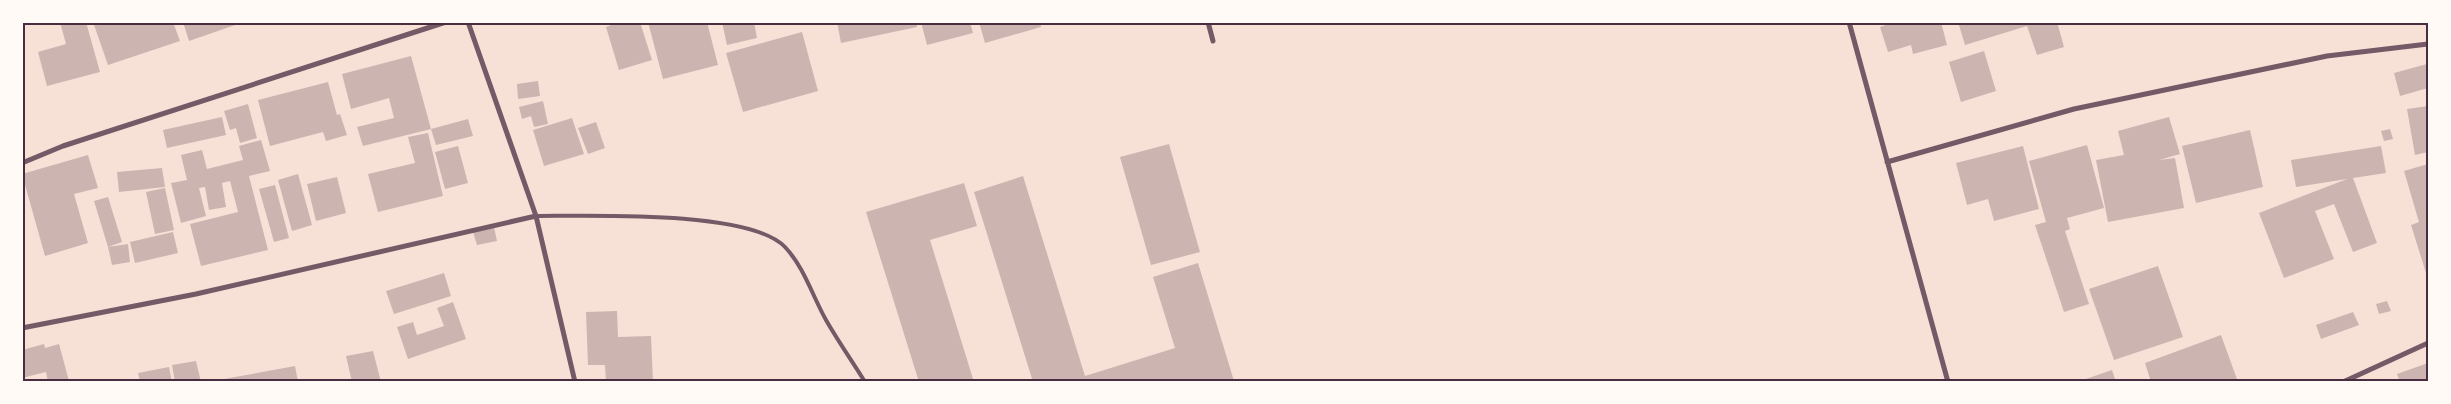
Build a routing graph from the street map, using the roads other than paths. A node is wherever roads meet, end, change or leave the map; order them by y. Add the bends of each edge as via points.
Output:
1 (446, 22) edge
2 (468, 22) edge
3 (1208, 22) edge
4 (1849, 22) edge
5 (1213, 41) dead end
6 (2428, 44) edge
7 (1887, 162) junction
8 (22, 163) edge
9 (536, 216) junction
10 (22, 328) edge
11 (2428, 343) edge
12 (575, 382) edge
13 (865, 382) edge
14 (1948, 382) edge
15 (2344, 382) edge

1 - 8 street via 63,146
2 - 9 street
3 - 5 street
4 - 7 street
6 - 7 street via 2328,56 2074,109
7 - 14 street
9 - 10 street via 196,294
9 - 12 street
9 - 13 lane via 695,220 731,224 772,236 794,259
11 - 15 street

